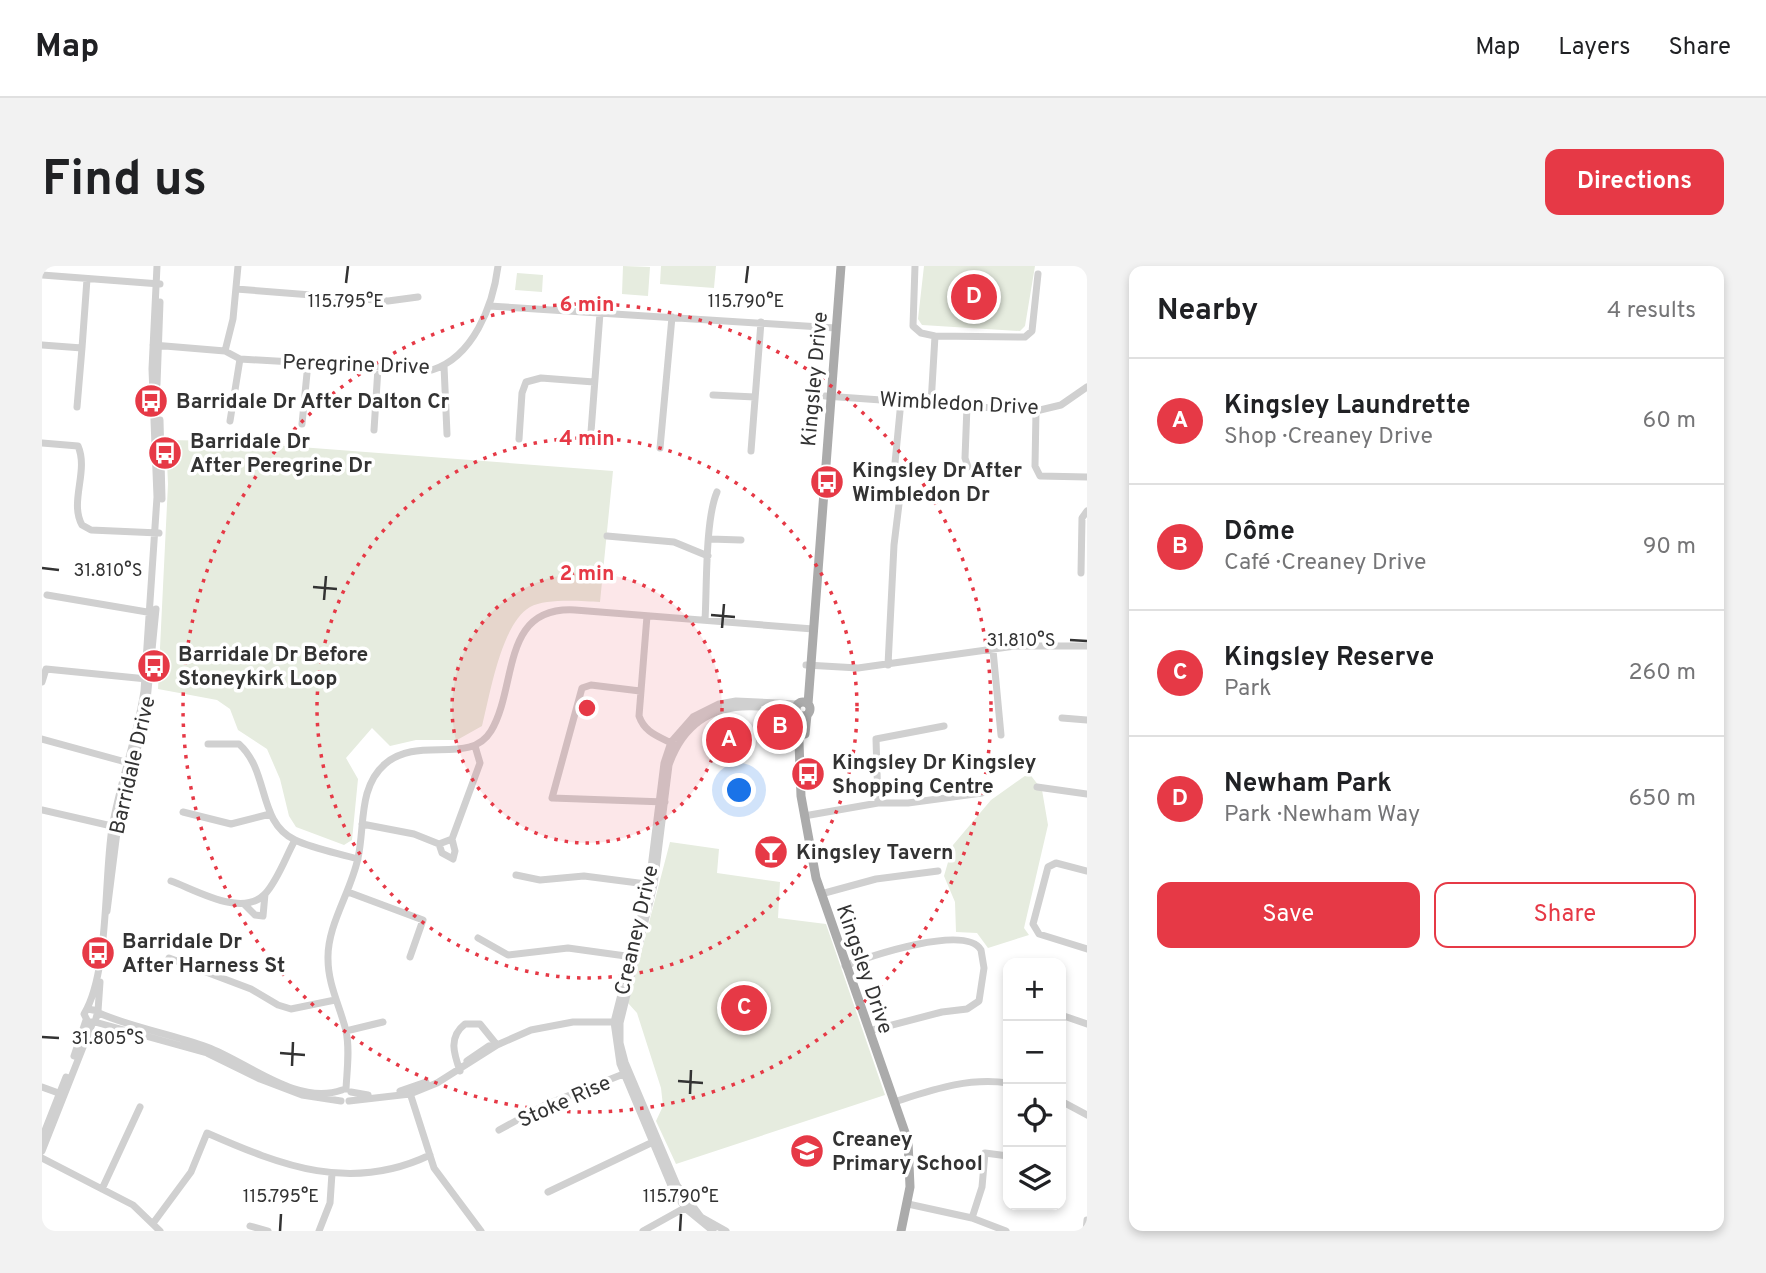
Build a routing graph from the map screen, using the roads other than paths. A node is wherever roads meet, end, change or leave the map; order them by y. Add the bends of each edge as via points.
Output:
1 (160, 266) edge
2 (238, 266) edge
3 (498, 266) edge
4 (839, 266) edge
5 (915, 266) edge
6 (1038, 274) dead end
7 (42, 275) edge
8 (87, 279) junction
9 (158, 284) junction
10 (236, 289) junction
11 (418, 297) dead end
12 (489, 306) junction
13 (600, 313) junction
14 (671, 317) junction
15 (761, 322) junction
16 (834, 327) junction
17 (935, 336) junction
18 (42, 345) edge
19 (155, 345) junction
20 (82, 348) junction
21 (225, 351) junction
22 (240, 359) junction
23 (308, 363) junction
24 (444, 366) junction
25 (378, 368) junction
26 (594, 382) junction
27 (1085, 392) edge
28 (713, 395) dead end
29 (827, 396) junction
30 (755, 397) junction
31 (901, 401) junction
32 (931, 404) junction
33 (967, 406) junction
34 (77, 407) dead end
35 (1036, 411) junction
36 (230, 421) dead end
37 (302, 424) dead end
38 (374, 430) dead end
39 (447, 434) dead end
40 (519, 439) dead end
41 (42, 443) edge
42 (590, 445) dead end
43 (660, 448) dead end
44 (751, 452) dead end
45 (895, 464) dead end
46 (968, 467) dead end
47 (1087, 477) edge
48 (717, 492) dead end
49 (900, 504) dead end
50 (1087, 511) edge
51 (158, 533) junction
52 (607, 536) dead end
53 (710, 539) junction
54 (741, 540) dead end
55 (708, 556) junction
56 (1081, 573) dead end
57 (47, 595) dead end
58 (153, 613) junction
59 (647, 616) junction
60 (705, 620) junction
61 (811, 627) junction
62 (1087, 646) edge
63 (993, 650) junction
64 (808, 665) junction
65 (888, 665) junction
66 (148, 680) junction
67 (42, 682) edge
68 (640, 691) junction
69 (801, 709) junction
70 (1062, 718) dead end
71 (1087, 720) edge
72 (944, 726) dead end
73 (1002, 735) dead end
74 (42, 739) edge
75 (208, 744) dead end
76 (673, 744) junction
77 (475, 746) junction
78 (131, 764) junction
79 (1037, 787) dead end
80 (982, 793) dead end
81 (1087, 794) edge
82 (663, 802) junction
83 (878, 803) junction
84 (42, 810) edge
85 (183, 811) dead end
86 (270, 814) junction
87 (806, 816) junction
88 (362, 824) junction
89 (115, 827) junction
90 (452, 839) junction
91 (295, 840) junction
92 (439, 844) junction
93 (358, 859) junction
94 (938, 870) dead end
95 (1087, 871) edge
96 (516, 876) dead end
97 (171, 881) dead end
98 (652, 885) junction
99 (348, 892) junction
100 (265, 893) junction
101 (823, 893) junction
102 (244, 904) junction
103 (478, 938) dead end
104 (1087, 949) edge
105 (410, 957) dead end
106 (634, 957) junction
107 (169, 958) dead end
108 (848, 965) junction
109 (335, 1000) junction
110 (88, 1009) junction
111 (98, 1012) junction
112 (1066, 1017) edge
113 (617, 1020) junction
114 (91, 1021) junction
115 (383, 1022) dead end
116 (1087, 1024) edge
117 (871, 1030) junction
118 (346, 1031) junction
119 (496, 1044) junction
120 (459, 1069) junction
121 (626, 1073) junction
122 (1003, 1082) edge
123 (42, 1087) edge
124 (346, 1090) junction
125 (409, 1091) junction
126 (62, 1095) junction
127 (345, 1101) junction
128 (897, 1101) junction
129 (1066, 1104) edge
130 (140, 1107) dead end
131 (1087, 1115) edge
132 (499, 1130) dead end
133 (42, 1139) edge
134 (655, 1141) junction
135 (42, 1151) edge
136 (430, 1155) junction
137 (1003, 1155) edge
138 (42, 1158) edge
139 (332, 1173) junction
140 (102, 1189) junction
141 (548, 1192) dead end
142 (911, 1205) junction
143 (687, 1207) junction
144 (972, 1218) junction
145 (1087, 1220) edge
146 (154, 1222) junction
147 (250, 1226) dead end
148 (160, 1231) edge
149 (268, 1231) edge
150 (319, 1231) edge
151 (481, 1231) edge
152 (643, 1231) edge
153 (713, 1231) edge
154 (726, 1231) edge
155 (904, 1231) edge
156 (1006, 1231) edge
157 (1086, 1231) edge

1 - 9 street, Barridale Drive
2 - 10 street
3 - 12 street, Peregrine Drive
4 - 16 main road, Kingsley Drive
5 - 17 street via 913,326
6 - 17 street via 1032,331 1025,337
7 - 8 street
8 - 9 street
8 - 20 street
9 - 19 street, Barridale Drive
10 - 11 street via 388,301
10 - 21 street
12 - 13 street
12 - 24 street, Peregrine Drive via 459,356
13 - 14 street
13 - 26 street
14 - 15 street
14 - 43 street
15 - 16 street
15 - 30 street
16 - 29 main road, Kingsley Drive
17 - 32 street
18 - 20 street
19 - 21 street, Peregrine Drive
19 - 51 street, Barridale Drive
20 - 34 street
21 - 22 street, Peregrine Drive
22 - 23 street, Peregrine Drive
22 - 36 street
23 - 25 street, Peregrine Drive
23 - 37 street
24 - 25 street, Peregrine Drive via 432,370
24 - 39 street
25 - 38 street
26 - 40 street via 532,378 526,382
26 - 42 street
27 - 35 street, Wimbledon Drive via 1062,405
28 - 30 street
29 - 31 street, Wimbledon Drive
29 - 61 main road, Kingsley Drive
30 - 44 street
31 - 32 street, Wimbledon Drive
31 - 45 street
32 - 33 street, Wimbledon Drive
33 - 35 street, Wimbledon Drive
33 - 46 street
35 - 47 street via 1035,466 1040,475
41 - 51 street via 78,446 83,457 78,515 82,525 91,530
48 - 53 street
49 - 65 street
50 - 56 street via 1082,518
51 - 58 street, Barridale Drive
52 - 55 street via 674,542
53 - 54 street
53 - 55 street
55 - 60 street
57 - 58 street
58 - 66 street, Barridale Drive
59 - 60 street
59 - 68 street
59 - 77 street via 561,609 536,619 518,642 492,730
60 - 61 street
61 - 64 main road, Kingsley Drive
62 - 63 street via 1043,644
63 - 65 street
63 - 73 street
64 - 65 street
64 - 69 main road, Kingsley Drive
66 - 67 street via 46,669
66 - 78 street, Barridale Drive via 145,721
68 - 76 street via 643,727
68 - 82 street via 582,688 552,798
69 - 76 street, Creaney Drive via 720,709 697,721
69 - 87 main road, Kingsley Drive
70 - 71 street
72 - 83 street via 876,739
74 - 78 street
75 - 86 street via 239,744 250,754
76 - 82 street, Creaney Drive via 664,764
77 - 88 street via 417,749 391,759 370,784
77 - 90 street via 480,763
78 - 89 street, Barridale Drive
79 - 81 street
80 - 83 street
82 - 98 street, Creaney Drive
83 - 87 street
84 - 89 street
85 - 86 street via 231,824
86 - 91 street via 281,831
87 - 101 main road, Kingsley Drive
88 - 92 street
88 - 93 street
89 - 110 street, Barridale Drive
89 - 111 street, Barridale Drive
90 - 92 street
90 - 92 street via 453,859 442,853
91 - 93 street
91 - 100 street
93 - 99 street
94 - 101 street
95 - 104 street via 1056,863 1048,867 1033,924 1039,934
96 - 98 street via 540,880 584,876
97 - 102 street
98 - 106 street, Creaney Drive
99 - 105 street via 423,920
99 - 109 street via 330,940
100 - 102 street
100 - 102 street via 263,916
101 - 108 main road, Kingsley Drive
103 - 106 street via 508,955 568,948
106 - 113 street, Creaney Drive
107 - 109 street via 291,1009
108 - 117 main road, Kingsley Drive
108 - 117 street via 888,951 949,940 971,941 981,950 984,968 979,1001 967,1009
109 - 118 street
110 - 111 street
110 - 114 street, Barridale Drive via 84,1014
111 - 114 street, Barridale Drive
111 - 124 street via 209,1048 303,1090
112 - 116 street
113 - 119 street via 548,1025
113 - 121 street, Creaney Drive via 617,1054
114 - 126 street
114 - 127 street via 207,1052 302,1095
115 - 118 street
117 - 128 main road, Kingsley Drive
118 - 124 street
119 - 120 street
119 - 120 street via 480,1024 465,1024 454,1037
120 - 125 street
121 - 132 street, Stoke Rise via 545,1105
121 - 134 street, Creaney Drive
122 - 128 street via 957,1083
123 - 126 street
124 - 125 street via 374,1095
124 - 127 street
124 - 127 street via 339,1095
125 - 127 street
125 - 136 street
126 - 133 street
126 - 135 street
128 - 142 main road, Kingsley Drive via 909,1153
129 - 131 street
130 - 140 street
134 - 141 street
134 - 143 street, Creaney Drive
136 - 139 street via 383,1171
136 - 151 street via 440,1178
137 - 144 street via 985,1153 982,1187
138 - 140 street
139 - 146 street via 269,1160 207,1133 191,1172
139 - 150 street via 330,1203
140 - 146 street
142 - 144 street
142 - 155 main road, Kingsley Drive
143 - 152 street
143 - 153 street, Creaney Drive
143 - 154 street, Creaney Drive
144 - 156 street
145 - 157 street
146 - 148 street
147 - 149 street

